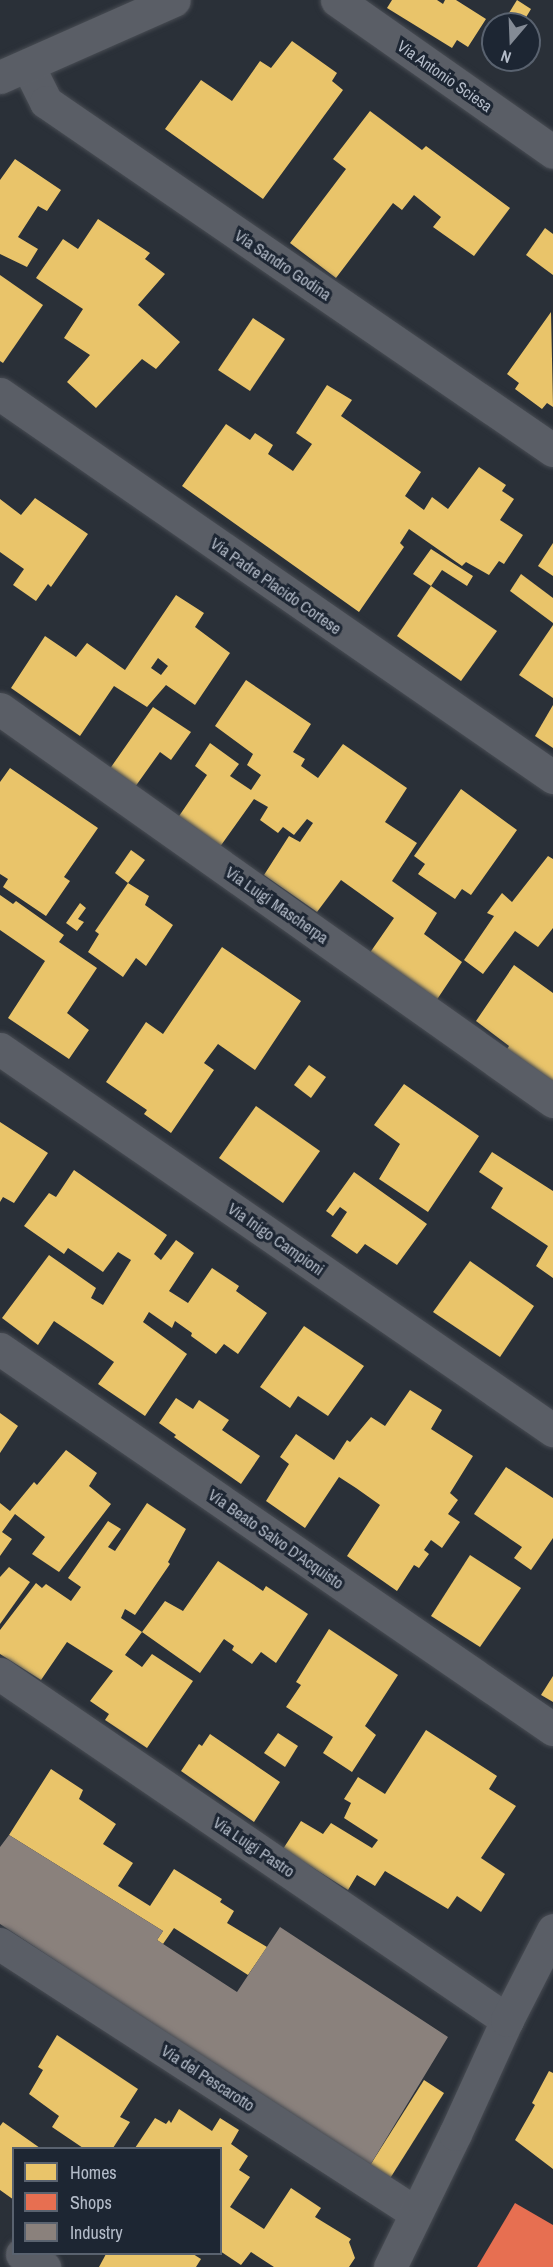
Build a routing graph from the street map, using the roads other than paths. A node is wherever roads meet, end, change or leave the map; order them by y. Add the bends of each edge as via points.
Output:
1 (174, 0) edge
2 (338, 0) edge
3 (14, 72) edge
4 (553, 152) edge
5 (0, 394) edge
6 (553, 450) edge
7 (0, 710) edge
8 (553, 777) edge
9 (0, 1049) edge
10 (553, 1101) edge
11 (0, 1349) edge
12 (553, 1430) edge
13 (0, 1674) edge
14 (553, 1729) edge
15 (553, 1930) edge
16 (0, 1944) edge
17 (507, 2020) junction
18 (416, 2213) junction
19 (0, 2237) edge
20 (12, 2246) edge
21 (25, 2255) edge
22 (44, 2267) edge
23 (390, 2267) edge

1 - 3 street
2 - 4 street, Via Antonio Sciesa
3 - 6 street, Via Sandro Godina via 46,102
5 - 8 street, Via Padre Placido Cortese
7 - 10 street, Via Luigi Mascherpa
9 - 12 street, Via Inigo Campioni
11 - 14 street, Via Beato Salvo D'Acquisto
13 - 17 street, Via Luigi Pastro
15 - 17 street
16 - 18 street, Via del Pescarotto
17 - 18 street
18 - 23 street
19 - 20 street
21 - 22 street

